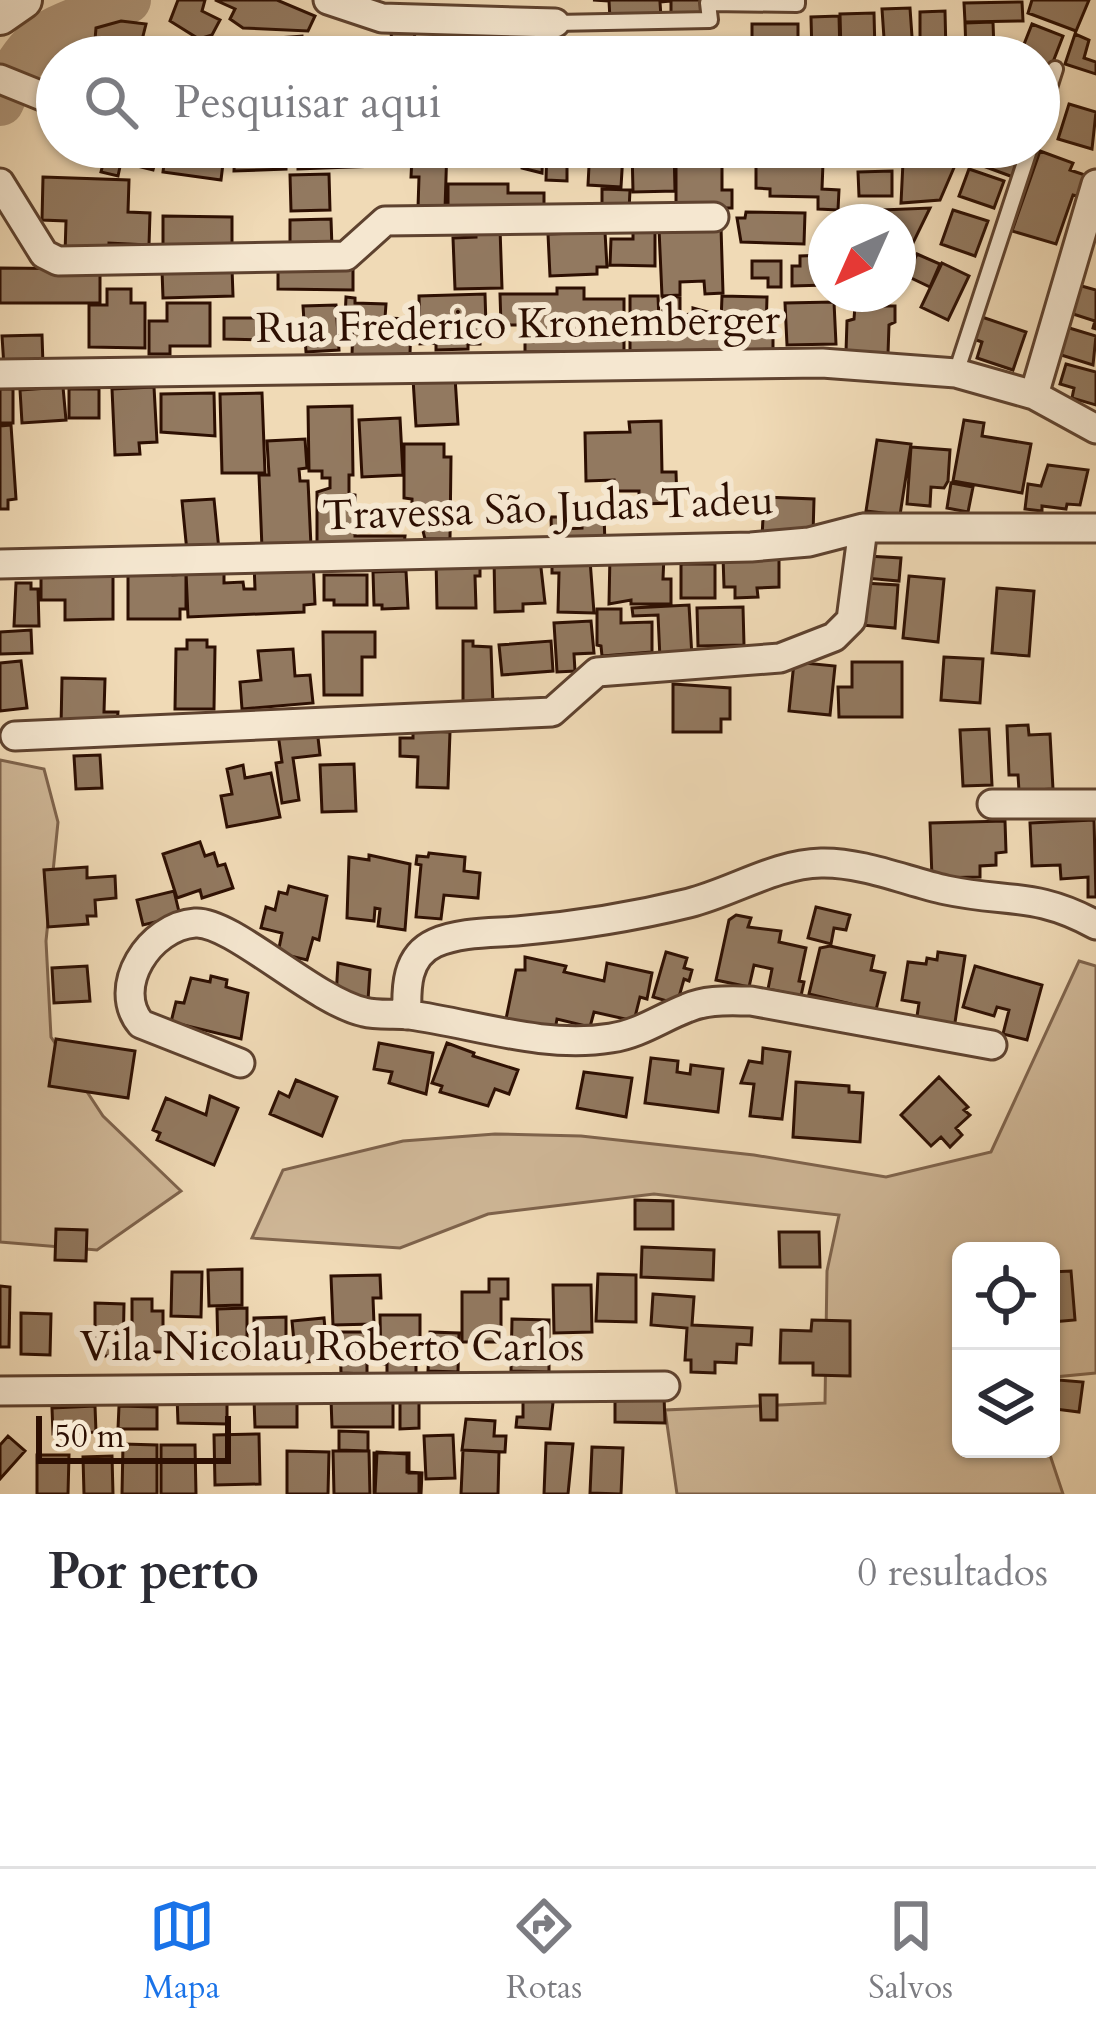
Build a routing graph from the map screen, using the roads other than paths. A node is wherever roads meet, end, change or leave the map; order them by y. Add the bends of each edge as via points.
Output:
1 (23, 0) edge
2 (328, 0) edge
3 (796, 0) edge
4 (0, 16) edge
5 (555, 23) joint
6 (0, 79) edge
7 (36, 94) edge
8 (1023, 168) edge
9 (0, 183) edge
10 (1096, 184) edge
11 (714, 217) dead end
12 (956, 373) junction
13 (0, 374) edge
14 (1034, 395) junction
15 (1096, 429) edge
16 (863, 528) junction
17 (1096, 528) edge
18 (0, 564) edge
19 (15, 736) dead end
20 (992, 804) dead end
21 (1096, 804) edge
22 (1096, 925) edge
23 (407, 1015) junction
24 (992, 1046) dead end
25 (240, 1063) dead end
26 (665, 1386) dead end
27 (0, 1391) edge

1 - 4 street
2 - 5 street via 382,18
3 - 5 lane via 708,3 710,20
6 - 7 street
8 - 12 lane
9 - 11 street via 44,254 58,261 346,256 385,221
10 - 14 street
12 - 13 street, Rua Frederico Kronemberger via 823,363
12 - 14 street, Rua Frederico Kronemberger
14 - 15 street, Rua Frederico Kronemberger
16 - 17 street, Travessa São Judas Tadeu
16 - 18 street, Travessa São Judas Tadeu via 751,548
16 - 19 street via 851,620 834,637 780,658 597,672 552,712
20 - 21 street
22 - 23 street via 1040,900 968,895 815,863 601,922 435,943 409,975
23 - 24 street via 501,1032 610,1038 713,1000 751,1001
23 - 25 street via 348,1006 207,923 173,929 137,965 131,1011 141,1024
26 - 27 street, Vila Nicolau Roberto Carlos

